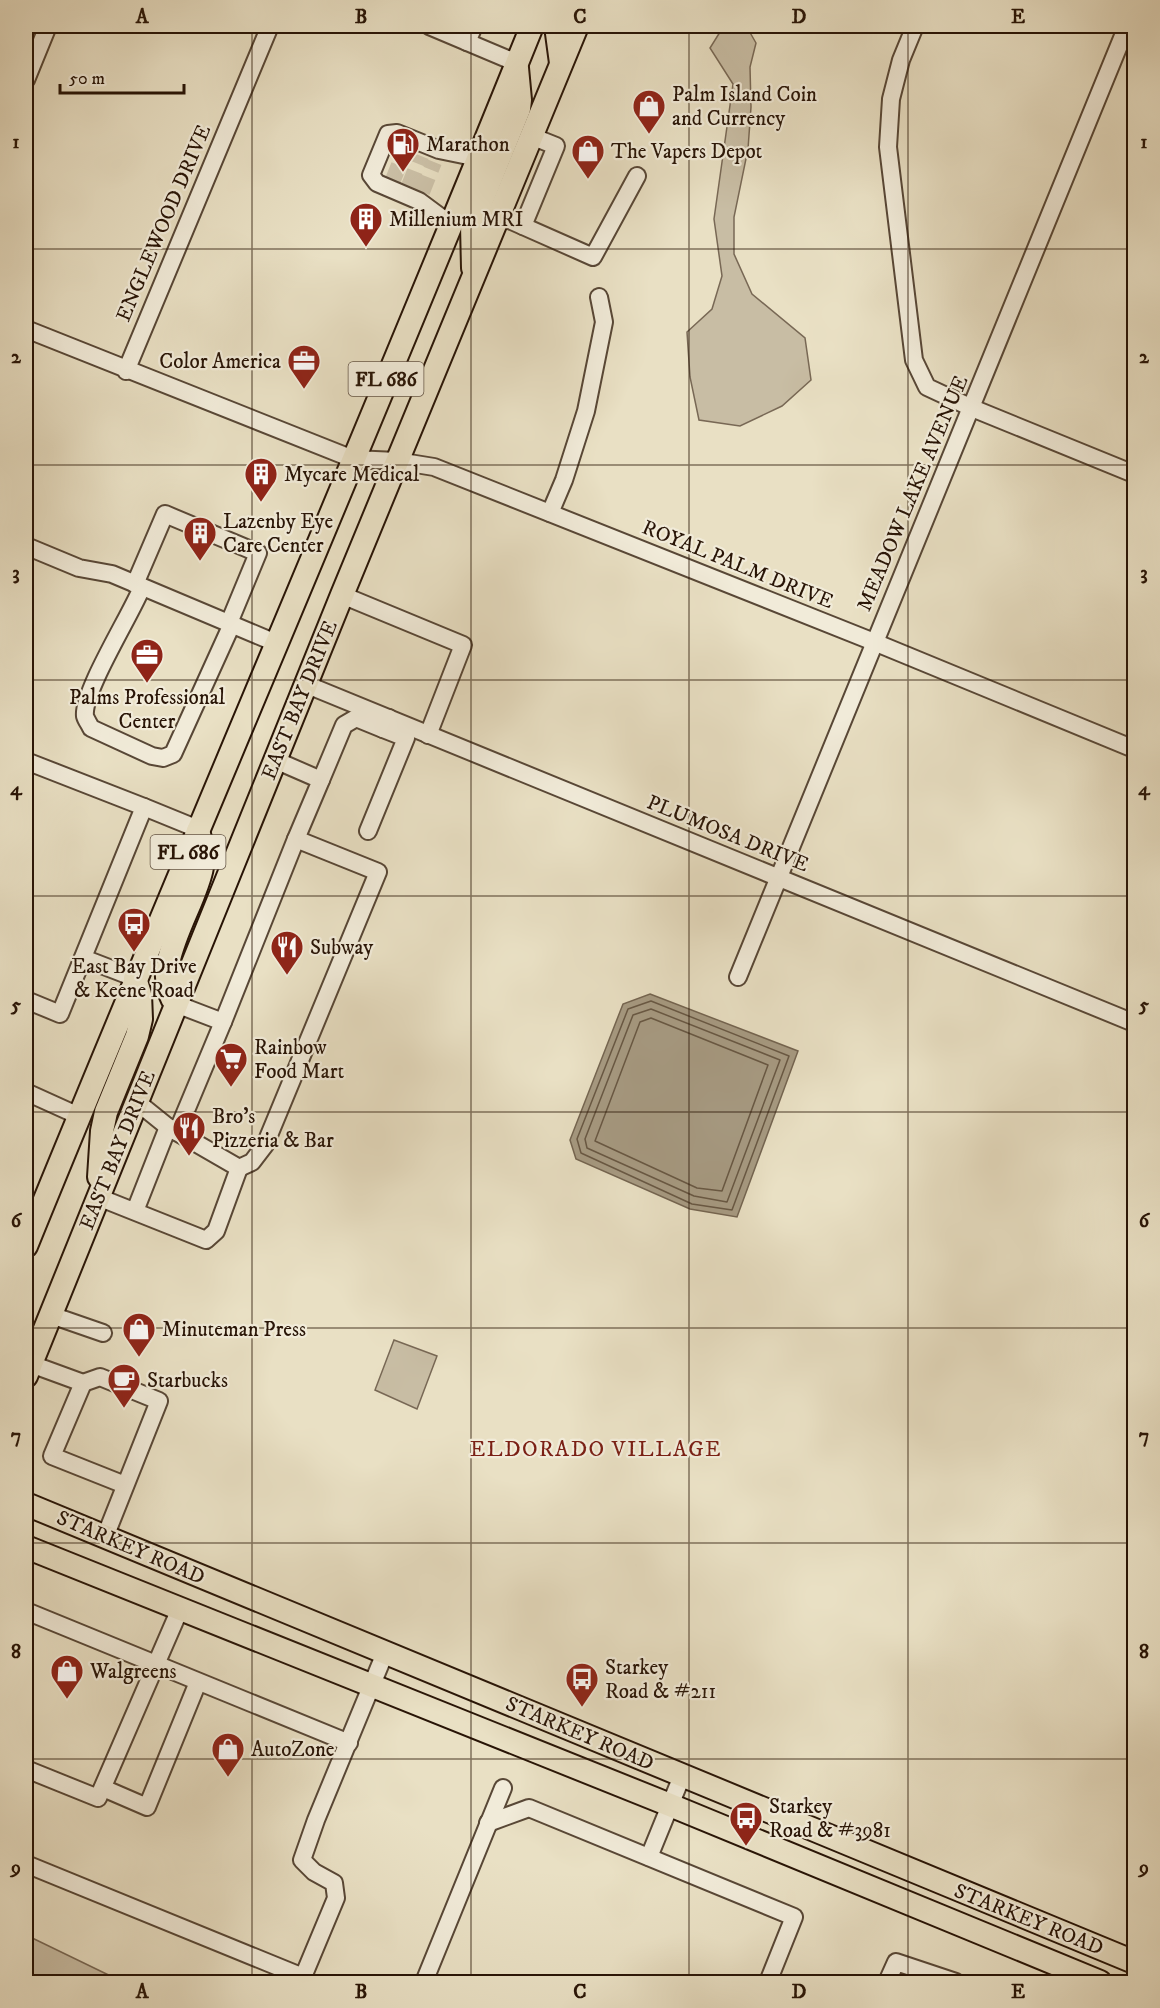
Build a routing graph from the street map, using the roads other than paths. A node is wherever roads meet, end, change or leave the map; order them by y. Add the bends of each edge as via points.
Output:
1 (48, 26) edge
2 (270, 26) edge
3 (429, 26) edge
4 (474, 26) edge
5 (532, 26) edge
6 (556, 26) edge
7 (577, 26) edge
8 (915, 26) edge
9 (1127, 26) edge
10 (467, 42) junction
11 (517, 63) junction
12 (561, 63) junction
13 (26, 80) edge
14 (531, 136) junction
15 (478, 158) junction
16 (637, 176) dead end
17 (498, 215) junction
18 (450, 224) junction
19 (523, 226) junction
20 (473, 276) junction
21 (599, 297) dead end
22 (26, 329) edge
23 (126, 370) junction
24 (972, 408) junction
25 (353, 459) junction
26 (397, 462) junction
27 (1134, 474) edge
28 (550, 513) junction
29 (26, 546) edge
30 (139, 585) junction
31 (342, 595) junction
32 (230, 623) junction
33 (276, 642) junction
34 (874, 642) junction
35 (306, 684) junction
36 (386, 724) junction
37 (428, 735) junction
38 (1134, 748) edge
39 (275, 760) junction
40 (26, 761) edge
41 (321, 780) junction
42 (144, 807) junction
43 (198, 829) junction
44 (368, 831) dead end
45 (296, 839) junction
46 (777, 878) junction
47 (83, 958) junction
48 (738, 977) dead end
49 (135, 978) junction
50 (26, 1000) edge
51 (176, 1004) junction
52 (224, 1022) junction
53 (1134, 1023) edge
54 (26, 1092) edge
55 (137, 1102) junction
56 (79, 1116) junction
57 (173, 1130) junction
58 (239, 1168) junction
59 (98, 1197) junction
60 (135, 1211) junction
61 (26, 1246) edge
62 (51, 1315) junction
63 (104, 1333) dead end
64 (28, 1370) edge
65 (83, 1383) junction
66 (125, 1485) junction
67 (26, 1504) edge
68 (105, 1537) junction
69 (26, 1547) edge
70 (180, 1609) junction
71 (26, 1611) edge
72 (385, 1653) junction
73 (156, 1665) junction
74 (198, 1682) junction
75 (372, 1687) junction
76 (349, 1743) junction
77 (26, 1769) edge
78 (682, 1776) junction
79 (103, 1788) junction
80 (503, 1788) dead end
81 (670, 1805) junction
82 (488, 1823) junction
83 (649, 1857) junction
84 (26, 1864) edge
85 (1134, 1962) edge
86 (424, 1983) edge
87 (768, 1983) edge
88 (887, 1983) edge
89 (956, 1983) edge
90 (1100, 1983) edge

1 - 13 street
2 - 23 street, ENGLEWOOD DRIVE
3 - 10 street
4 - 10 street
5 - 11 main road, EAST BAY DRIVE / FL 686
6 - 12 main road
7 - 12 main road, EAST BAY DRIVE / FL 686
8 - 24 street via 891,99 888,147 914,360 927,387
9 - 24 street, MEADOW LAKE AVENUE
10 - 11 street
11 - 15 main road, EAST BAY DRIVE / FL 686
11 - 20 main road via 519,109 472,225
12 - 14 main road, EAST BAY DRIVE / FL 686
14 - 17 main road, EAST BAY DRIVE / FL 686
14 - 19 street via 556,146
15 - 18 main road, EAST BAY DRIVE / FL 686
15 - 18 street via 422,150 397,133 388,134 371,175 377,183 406,190
16 - 19 street via 593,256
17 - 19 street
17 - 20 main road, EAST BAY DRIVE / FL 686
18 - 25 main road, EAST BAY DRIVE / FL 686
20 - 26 main road, EAST BAY DRIVE / FL 686
21 - 28 street via 604,322 586,411
22 - 23 street, ROYAL PALM DRIVE
23 - 25 street, ROYAL PALM DRIVE
24 - 27 street
24 - 34 street, MEADOW LAKE AVENUE
25 - 26 street, ROYAL PALM DRIVE
25 - 33 main road, EAST BAY DRIVE / FL 686
26 - 28 street, ROYAL PALM DRIVE via 434,467
26 - 31 main road, EAST BAY DRIVE / FL 686
28 - 34 street, ROYAL PALM DRIVE
29 - 30 street via 80,568 112,574
30 - 32 street
30 - 32 street via 165,514 258,554
30 - 32 street via 135,606 102,667 85,716 91,728 152,756 163,758 173,754
31 - 35 main road, EAST BAY DRIVE / FL 686
31 - 37 street via 463,645
32 - 33 street
33 - 43 main road, EAST BAY DRIVE / FL 686
34 - 38 street, ROYAL PALM DRIVE
34 - 46 street, MEADOW LAKE AVENUE
35 - 36 street, PLUMOSA DRIVE
35 - 39 main road, EAST BAY DRIVE / FL 686
36 - 37 street, PLUMOSA DRIVE
36 - 41 street via 356,718 344,725
36 - 44 street via 406,738
37 - 46 street, PLUMOSA DRIVE
39 - 41 street
39 - 51 main road, EAST BAY DRIVE / FL 686
40 - 42 street
41 - 45 street
42 - 43 street
42 - 47 street
43 - 49 main road, EAST BAY DRIVE / FL 686
43 - 51 main road via 203,849 201,870 167,963 166,982
45 - 52 street
45 - 58 street via 378,872 265,1145 252,1162
46 - 48 street, MEADOW LAKE AVENUE
46 - 53 street, PLUMOSA DRIVE
47 - 49 street
47 - 50 street via 60,1014
49 - 56 main road, EAST BAY DRIVE / FL 686
49 - 59 main road via 141,1019 106,1112
51 - 52 street
51 - 55 main road, EAST BAY DRIVE / FL 686
52 - 57 street
54 - 56 street
55 - 57 street
55 - 59 main road, EAST BAY DRIVE / FL 686
56 - 61 main road, EAST BAY DRIVE / FL 686
57 - 58 street
57 - 60 street
58 - 60 street via 216,1230 206,1240
59 - 60 street
59 - 62 main road, EAST BAY DRIVE / FL 686
62 - 63 street
62 - 64 main road, EAST BAY DRIVE / FL 686
64 - 65 street
65 - 66 street via 52,1456
65 - 66 street via 100,1377 159,1401
66 - 68 street
67 - 68 main road, STARKEY ROAD
68 - 72 main road, STARKEY ROAD
69 - 70 main road, STARKEY ROAD
70 - 73 street
70 - 75 main road, STARKEY ROAD
71 - 73 street
72 - 75 street
72 - 78 main road, STARKEY ROAD
73 - 74 street
73 - 79 street
74 - 76 street
74 - 79 street via 147,1806
75 - 76 street
75 - 81 main road, STARKEY ROAD
76 - 84 street via 302,1860 334,1883 336,1898 303,1977
77 - 79 street via 98,1798
78 - 81 street
78 - 85 main road, STARKEY ROAD
80 - 82 street
81 - 83 street
81 - 90 main road, STARKEY ROAD
82 - 83 street via 529,1808
82 - 86 street
83 - 87 street via 794,1917
88 - 89 street via 896,1962

